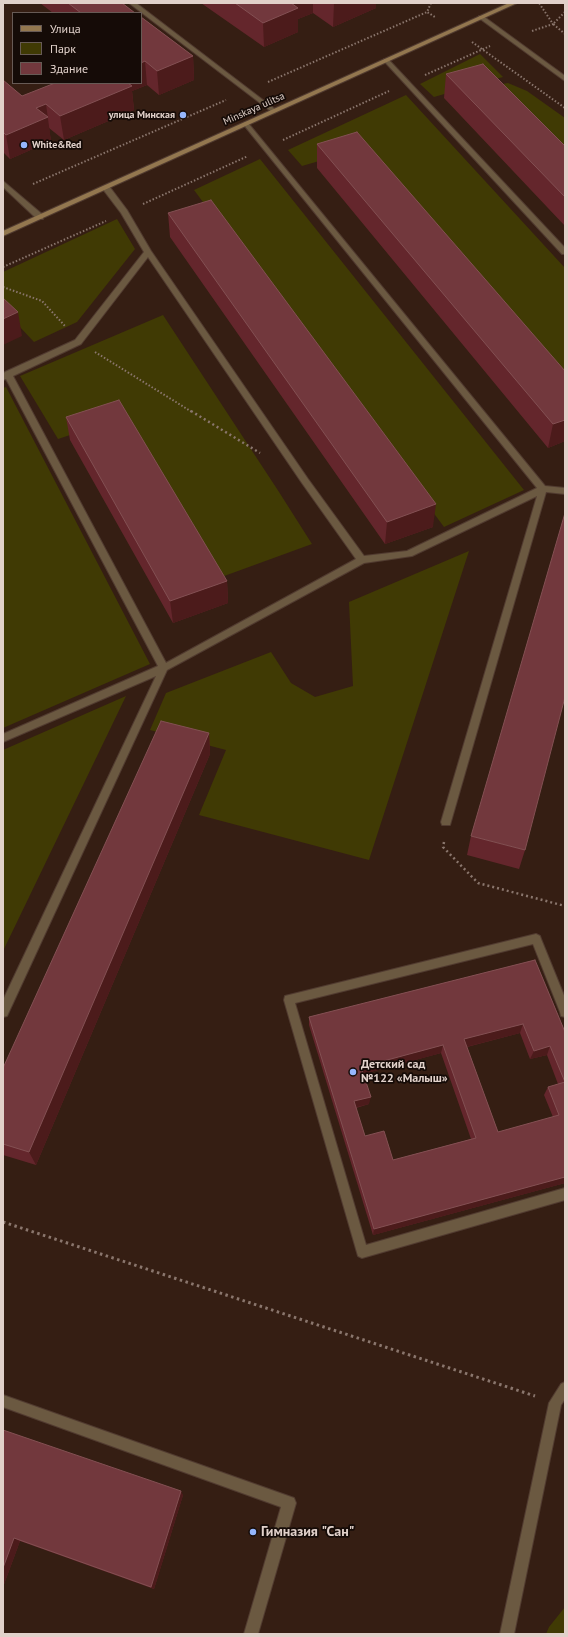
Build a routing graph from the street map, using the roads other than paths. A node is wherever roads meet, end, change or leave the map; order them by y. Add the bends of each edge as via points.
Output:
1 (132, 3) edge
2 (514, 3) edge
3 (481, 18) junction
4 (386, 60) junction
5 (565, 79) edge
6 (274, 112) junction
7 (246, 124) junction
8 (3, 183) edge
9 (106, 188) junction
10 (40, 217) junction
11 (3, 234) edge
12 (148, 252) junction
13 (565, 252) edge
14 (5, 376) edge
15 (543, 489) junction
16 (565, 491) edge
17 (362, 560) junction
18 (164, 668) junction
19 (3, 738) edge
20 (446, 822) road end
21 (3, 1012) edge
22 (565, 1012) edge
23 (565, 1194) edge
24 (565, 1388) edge
25 (3, 1401) edge
26 (251, 1634) edge
27 (507, 1634) edge

1 - 6 street
2 - 3 main road, Minskaya ulitsa
3 - 4 main road, Minskaya ulitsa
3 - 5 street
4 - 6 main road, Minskaya ulitsa
4 - 13 street
6 - 7 main road, Minskaya ulitsa
7 - 9 main road, Minskaya ulitsa
7 - 15 street
8 - 10 street
9 - 10 main road, Minskaya ulitsa
9 - 12 street
10 - 11 main road, Minskaya ulitsa
12 - 14 street via 78,342
12 - 17 street
14 - 18 street
15 - 16 street
15 - 17 street via 409,554
15 - 20 street
17 - 18 street
18 - 19 street
18 - 21 street
22 - 23 street via 536,939 289,1000 362,1252
24 - 27 street via 555,1403
25 - 26 street via 289,1503

